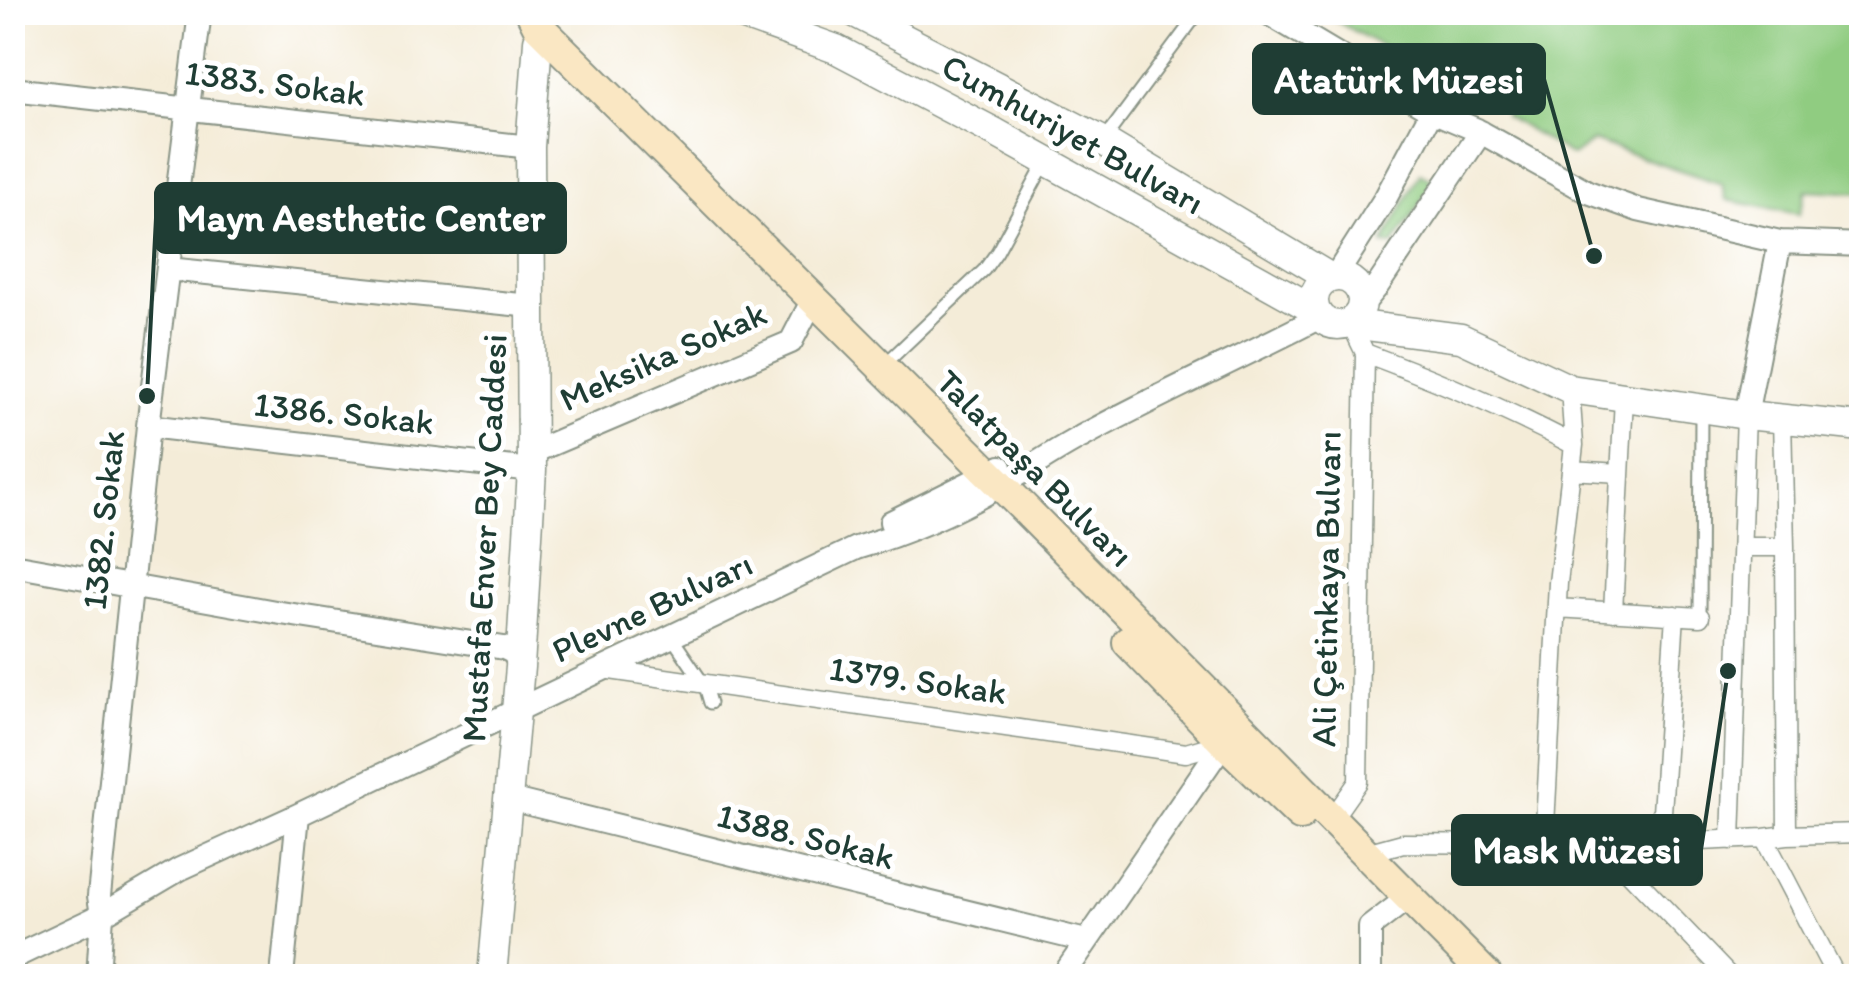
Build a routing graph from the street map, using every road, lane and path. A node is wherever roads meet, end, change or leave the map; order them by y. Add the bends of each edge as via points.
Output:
1 (200, 12) edge
2 (516, 12) edge
3 (733, 12) edge
4 (853, 12) edge
5 (1200, 12) edge
6 (1266, 12) edge
7 (534, 27) edge
8 (12, 89) edge
9 (190, 108) junction
10 (1432, 111) junction
11 (1481, 132) junction
12 (1103, 141) junction
13 (530, 147) junction
14 (1046, 162) junction
15 (1780, 242) junction
16 (1862, 245) edge
17 (168, 268) junction
18 (1333, 277) junction
19 (531, 306) junction
20 (807, 311) junction
21 (1318, 314) junction
22 (1355, 315) junction
23 (1365, 353) junction
24 (881, 368) junction
25 (1570, 389) junction
26 (1624, 398) junction
27 (1701, 408) junction
28 (1746, 415) junction
29 (1782, 418) junction
30 (148, 426) junction
31 (1862, 427) edge
32 (1574, 445) junction
33 (533, 461) junction
34 (1571, 470) junction
35 (1620, 473) junction
36 (987, 483) junction
37 (1743, 546) junction
38 (1786, 546) junction
39 (12, 566) edge
40 (132, 585) junction
41 (1557, 608) junction
42 (1613, 612) junction
43 (1675, 615) junction
44 (1700, 616) joint
45 (670, 636) junction
46 (520, 667) junction
47 (602, 669) junction
48 (708, 694) junction
49 (516, 710) junction
50 (1224, 742) junction
51 (509, 799) junction
52 (298, 816) junction
53 (1332, 819) junction
54 (1862, 833) edge
55 (1788, 835) junction
56 (1764, 838) junction
57 (1732, 840) junction
58 (1544, 844) junction
59 (1612, 844) junction
60 (1660, 844) junction
61 (1366, 853) junction
62 (1396, 907) junction
63 (102, 915) junction
64 (1086, 942) junction
65 (12, 958) edge
66 (497, 975) edge
67 (98, 976) edge
68 (282, 976) edge
69 (1062, 976) edge
70 (1370, 976) edge
71 (1463, 976) edge
72 (1487, 976) edge
73 (1729, 976) edge
74 (1836, 976) edge

1 - 9 street, 1382. Sokak
2 - 7 main road, Talatpaşa Bulvarı
3 - 14 street, Cumhuriyet Bulvarı via 836,49
4 - 12 street, Cumhuriyet Bulvarı
5 - 12 lane
6 - 10 street
7 - 13 street, Mustafa Enver Bey Caddesi
7 - 20 main road, Talatpaşa Bulvarı
7 - 24 main road, Talatpaşa Bulvarı
8 - 9 street, 1383. Sokak
9 - 13 street, 1383. Sokak
9 - 17 street, 1382. Sokak
10 - 11 street
10 - 18 street
11 - 15 street via 1588,192
11 - 22 street
12 - 18 street, Cumhuriyet Bulvarı
13 - 19 street, Mustafa Enver Bey Caddesi
14 - 21 street, Cumhuriyet Bulvarı
14 - 24 lane via 984,270
15 - 16 street
15 - 28 street
17 - 19 street
17 - 30 street, 1382. Sokak
18 - 21 street via 1314,294
18 - 22 street via 1360,290
19 - 33 street, Mustafa Enver Bey Caddesi
20 - 33 street, Meksika Sokak via 792,342
20 - 36 main road, Talatpaşa Bulvarı
21 - 22 street via 1344,325
21 - 36 street
22 - 23 street
22 - 25 street via 1367,326 1461,338
23 - 32 street via 1462,390
23 - 53 street, Ali Çetinkaya Bulvarı via 1358,782
24 - 36 main road, Talatpaşa Bulvarı
25 - 26 street
25 - 32 street
26 - 27 street
26 - 35 street
27 - 28 street
27 - 44 lane
28 - 29 street
28 - 37 street
29 - 31 street
29 - 38 street
30 - 33 street, 1386. Sokak
30 - 40 street, 1382. Sokak
32 - 34 street
33 - 46 street, Mustafa Enver Bey Caddesi
34 - 35 street
34 - 41 street
35 - 42 street
36 - 45 street, Plevne Bulvarı via 884,526 856,548
36 - 50 main road, Talatpaşa Bulvarı
36 - 53 main road, Talatpaşa Bulvarı
37 - 38 street
37 - 57 street
38 - 55 street
39 - 40 street
40 - 46 street via 504,648
40 - 63 street, 1382. Sokak via 98,896
41 - 42 street
41 - 58 street
42 - 43 street
43 - 44 street
43 - 60 street
45 - 47 street, Plevne Bulvarı
45 - 48 lane
46 - 49 street, Mustafa Enver Bey Caddesi
47 - 48 street, 1379. Sokak
47 - 49 street, Plevne Bulvarı
48 - 50 street, 1379. Sokak via 1186,752
49 - 51 street, Mustafa Enver Bey Caddesi
49 - 52 street, Plevne Bulvarı
50 - 62 main road, Talatpaşa Bulvarı
50 - 64 street
51 - 64 street, 1388. Sokak
51 - 66 street, Mustafa Enver Bey Caddesi
52 - 63 street, Plevne Bulvarı via 180,869
52 - 68 street
53 - 61 main road, Talatpaşa Bulvarı
54 - 55 street
55 - 56 street
56 - 57 street
56 - 74 street
57 - 60 street
58 - 59 street
58 - 61 street via 1403,842
59 - 60 street
59 - 73 street via 1628,870
61 - 72 main road, Talatpaşa Bulvarı
62 - 70 street via 1370,927
62 - 71 main road, Talatpaşa Bulvarı
63 - 65 street, Plevne Bulvarı
63 - 67 street, 1382. Sokak
64 - 69 street

